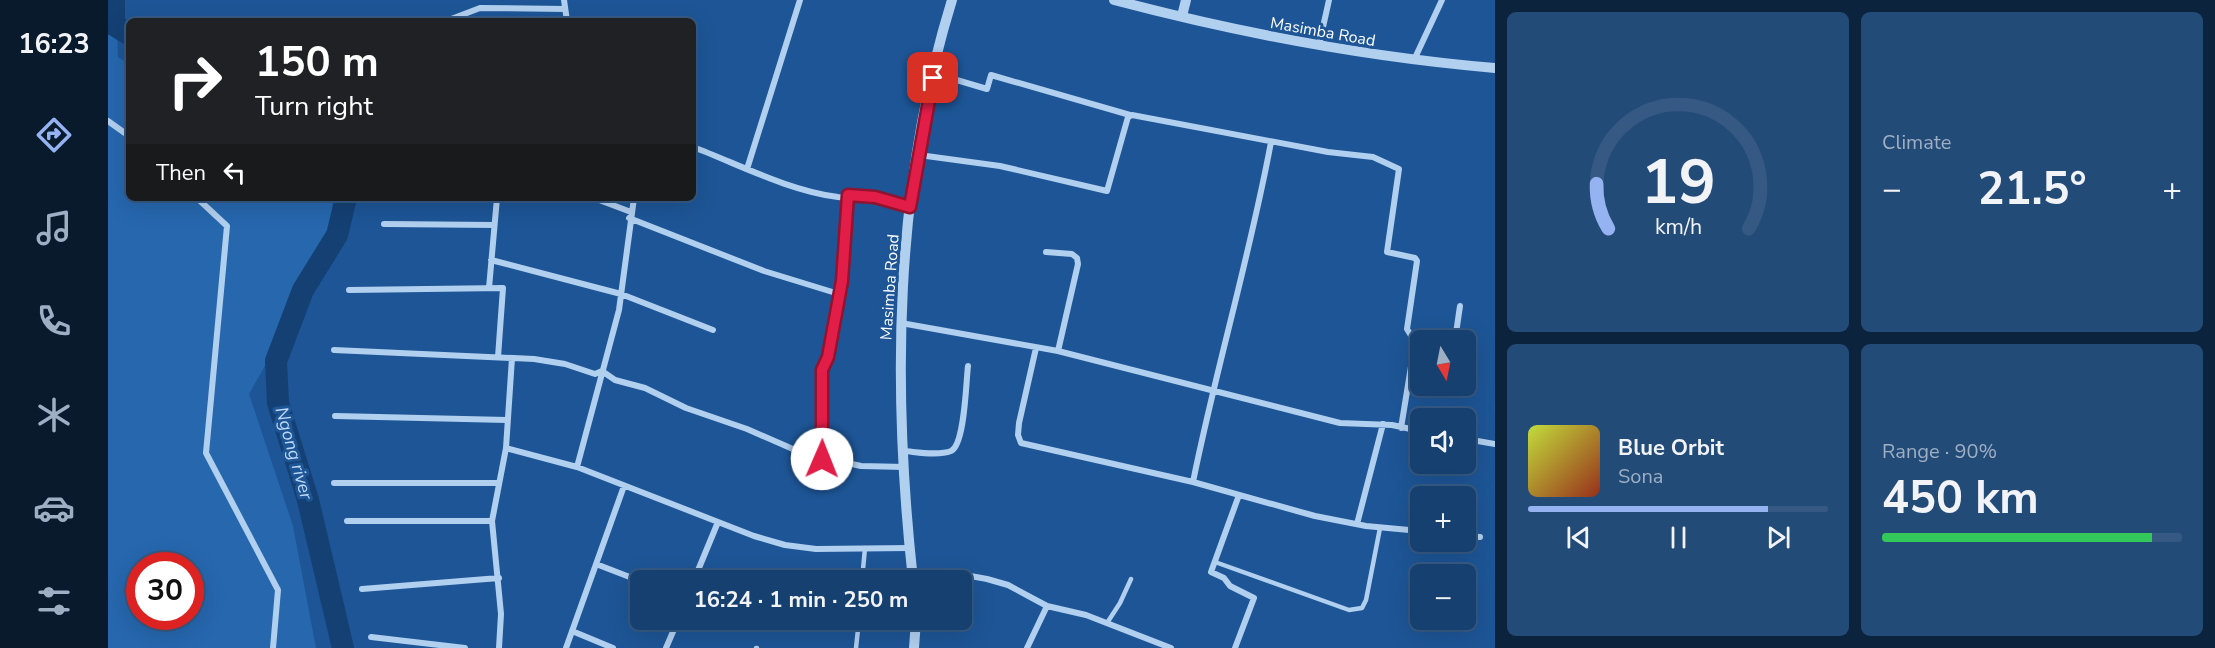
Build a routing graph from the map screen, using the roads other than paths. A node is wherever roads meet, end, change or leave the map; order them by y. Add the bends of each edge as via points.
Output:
1 (564, 0) edge
2 (800, 0) edge
3 (952, 0) edge
4 (1114, 0) edge
5 (1186, 0) edge
6 (1329, 0) edge
7 (1442, 0) edge
8 (566, 9) junction
9 (1182, 16) junction
10 (454, 18) edge
11 (567, 18) edge
12 (1319, 46) junction
13 (1414, 60) junction
14 (1495, 68) edge
15 (933, 73) junction
16 (1130, 115) junction
17 (108, 121) edge
18 (126, 134) edge
19 (1271, 142) junction
20 (696, 148) edge
21 (919, 155) junction
22 (747, 169) junction
23 (848, 195) junction
24 (200, 201) edge
25 (497, 201) edge
26 (600, 201) edge
27 (633, 201) edge
28 (910, 207) junction
29 (630, 215) junction
30 (384, 224) dead end
31 (495, 225) junction
32 (1046, 252) dead end
33 (491, 260) junction
34 (489, 288) junction
35 (349, 290) dead end
36 (621, 294) junction
37 (840, 294) junction
38 (1460, 306) dead end
39 (900, 323) junction
40 (713, 330) dead end
41 (1456, 330) edge
42 (1410, 333) edge
43 (1036, 348) junction
44 (334, 350) dead end
45 (1058, 351) junction
46 (498, 357) junction
47 (512, 358) junction
48 (968, 366) dead end
49 (602, 371) junction
50 (1410, 383) edge
51 (1212, 389) junction
52 (335, 416) dead end
53 (507, 420) junction
54 (1383, 424) junction
55 (1401, 428) junction
56 (1410, 429) edge
57 (1476, 441) edge
58 (1495, 444) edge
59 (506, 448) junction
60 (904, 452) junction
61 (822, 459) junction
62 (577, 467) junction
63 (905, 467) junction
64 (1193, 482) junction
65 (334, 483) dead end
66 (499, 483) junction
67 (624, 486) junction
68 (1239, 495) junction
69 (347, 521) dead end
70 (492, 521) junction
71 (718, 522) junction
72 (1357, 524) junction
73 (1380, 528) junction
74 (1410, 530) edge
75 (1476, 537) edge
76 (1480, 537) dead end
77 (865, 548) junction
78 (909, 548) junction
79 (1215, 562) junction
80 (596, 564) junction
81 (698, 570) edge
82 (863, 570) edge
83 (912, 570) edge
84 (972, 576) edge
85 (630, 577) edge
86 (499, 578) junction
87 (1131, 579) dead end
88 (362, 588) dead end
89 (1047, 606) junction
90 (1107, 623) junction
91 (674, 630) edge
92 (858, 630) edge
93 (915, 630) edge
94 (572, 631) junction
95 (371, 637) dead end
96 (273, 648) edge
97 (465, 648) edge
98 (499, 648) edge
99 (566, 648) edge
100 (613, 648) edge
101 (666, 648) edge
102 (856, 648) edge
103 (914, 648) edge
104 (1027, 648) edge
105 (1171, 648) edge
106 (1235, 648) edge

1 - 8 street
2 - 22 street
3 - 15 street, Masimba Road
4 - 9 street, Masimba Road
5 - 9 street
6 - 12 street
7 - 13 street
8 - 10 street via 480,8
8 - 11 street
9 - 12 street, Masimba Road
12 - 13 street, Masimba Road
13 - 14 street, Masimba Road
15 - 16 street via 987,88 991,75
15 - 21 street, Masimba Road
16 - 19 street
16 - 21 street via 1107,191 1000,166
17 - 18 street
19 - 42 street via 1373,157 1400,169 1387,248 1390,254 1417,261 1407,329
19 - 51 street via 1260,203
20 - 22 street
21 - 28 street, Masimba Road
22 - 23 street via 840,198
23 - 28 street via 875,197
23 - 37 street
24 - 96 street via 227,226 207,453 278,590
25 - 31 street
26 - 29 street
27 - 29 street
28 - 39 street, Masimba Road
29 - 36 street
29 - 37 street via 764,271
30 - 31 street
31 - 33 street
32 - 45 street via 1075,256 1078,264
33 - 34 street
33 - 36 street
34 - 35 street
34 - 46 street via 505,291
36 - 40 street
36 - 49 street
37 - 61 street via 822,370
38 - 41 street
39 - 43 street
39 - 60 street, Masimba Road
43 - 45 street
43 - 64 street via 1019,423 1021,443
44 - 46 street
45 - 51 street
46 - 47 street
47 - 49 street via 565,364 595,374
47 - 53 street
48 - 60 street via 956,447 951,451
49 - 61 street via 615,380 645,388 686,408
49 - 62 street
50 - 55 street
51 - 54 street via 1340,423
51 - 64 street
52 - 53 street
53 - 59 street
54 - 55 street
54 - 72 street
55 - 56 street
57 - 58 street
59 - 62 street
59 - 66 street
60 - 63 street, Masimba Road
61 - 63 street via 861,466
62 - 67 street
63 - 78 street, Masimba Road
64 - 68 street
65 - 66 street
66 - 70 street
67 - 71 street
67 - 80 street
68 - 72 street
68 - 79 street
69 - 70 street
70 - 86 street
71 - 77 street via 785,545
71 - 81 street
72 - 73 street
73 - 74 street
73 - 79 lane via 1362,608 1349,610
75 - 76 street
77 - 78 street
77 - 82 lane
78 - 83 street, Masimba Road
79 - 106 street via 1212,574 1254,598
80 - 85 street
80 - 94 street
84 - 89 street via 1008,585
86 - 88 street
86 - 98 street
87 - 90 lane
89 - 90 street
89 - 104 street
90 - 105 street
91 - 101 street
92 - 102 lane
93 - 103 street
94 - 99 street
94 - 100 street
95 - 97 street

